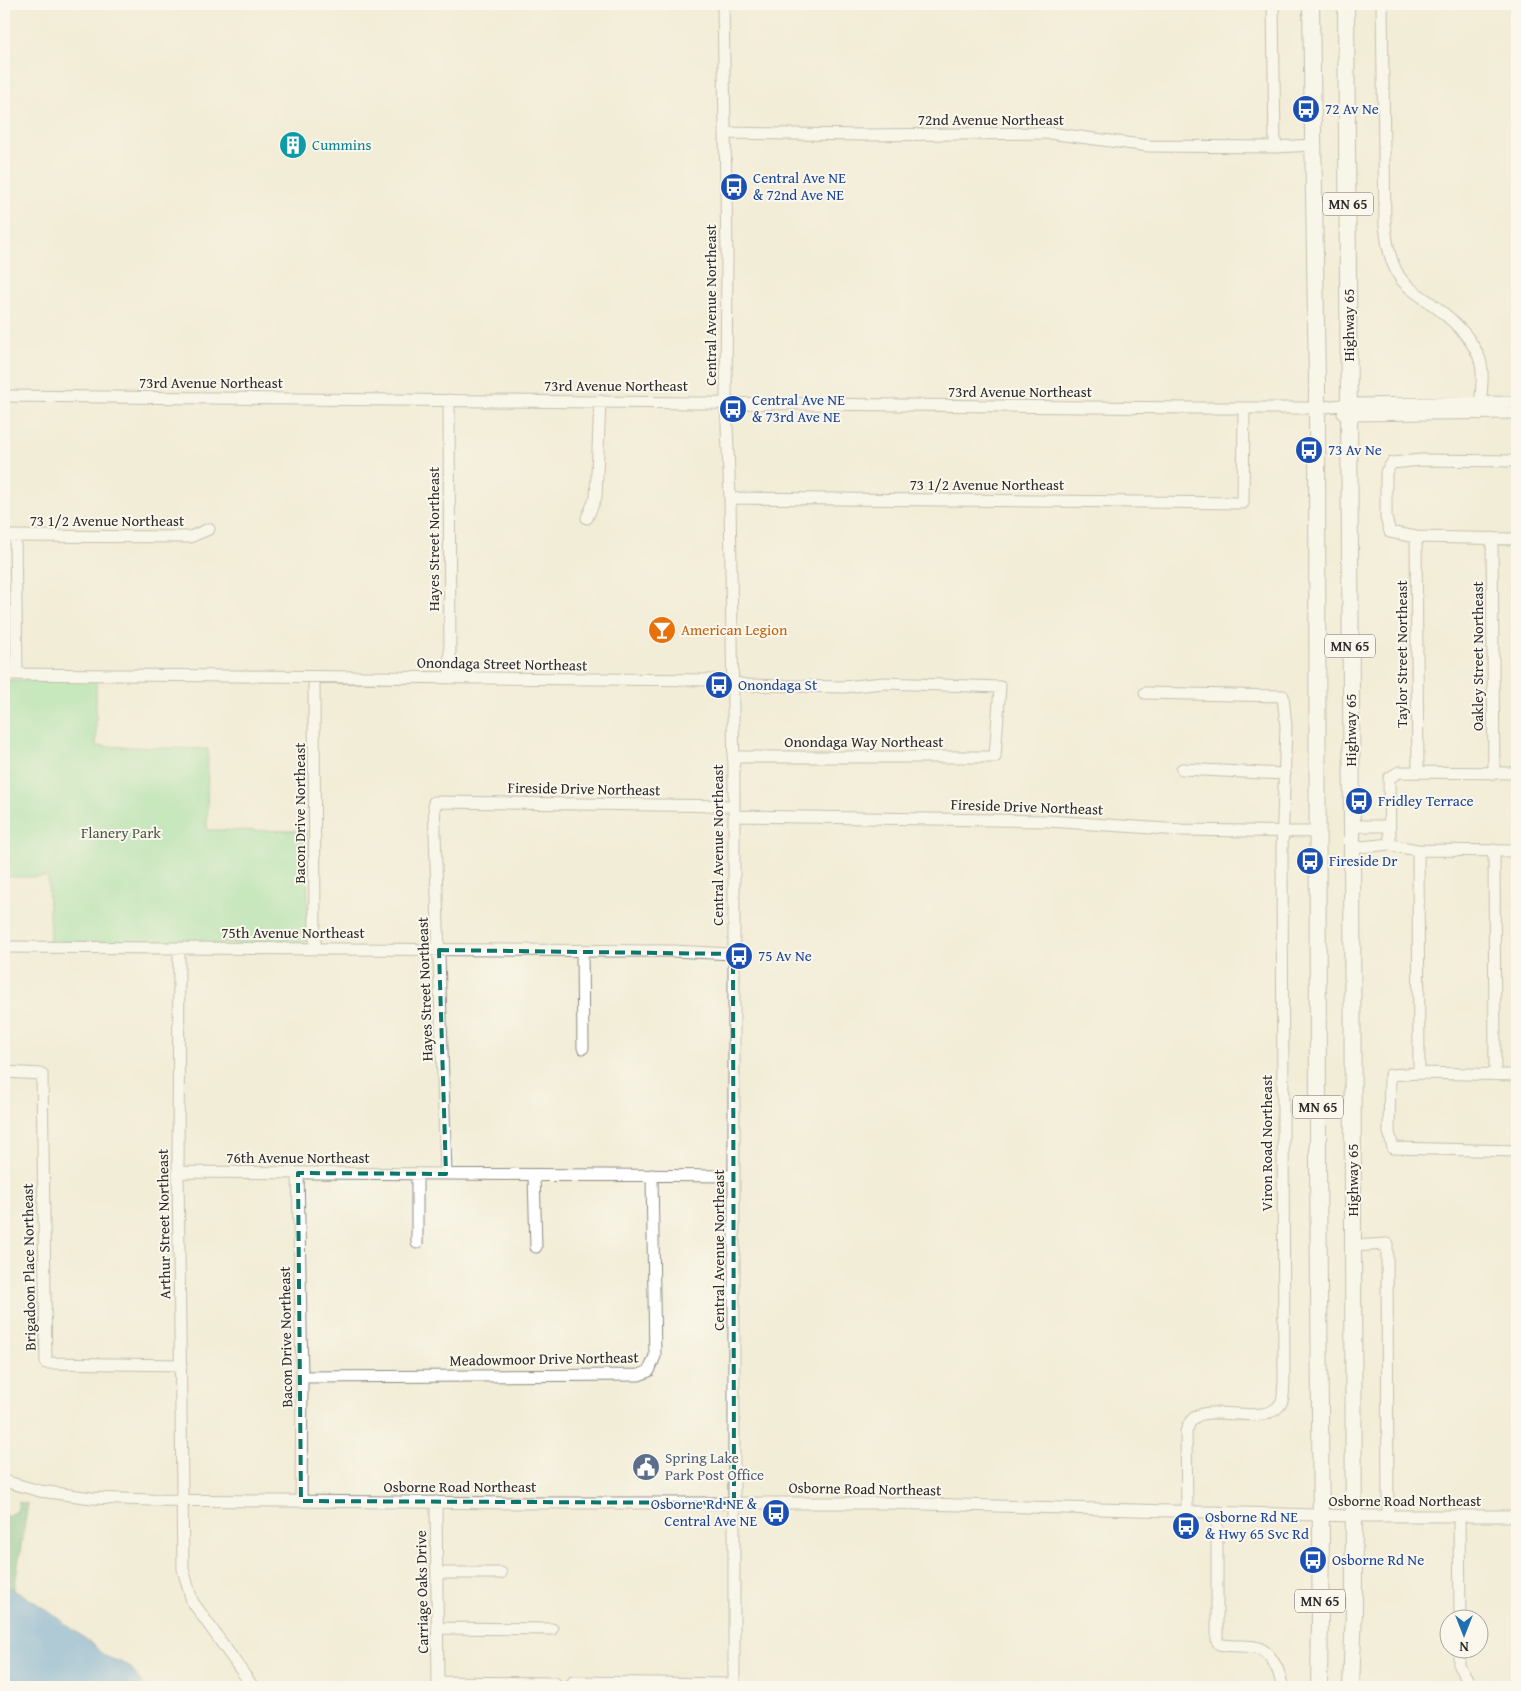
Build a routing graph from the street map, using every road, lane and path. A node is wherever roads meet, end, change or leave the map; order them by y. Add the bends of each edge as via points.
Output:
1 (723, 4) edge
2 (1273, 4) edge
3 (1311, 4) edge
4 (1346, 4) edge
5 (1382, 4) edge
6 (726, 133) junction
7 (1314, 145) junction
8 (1275, 148) junction
9 (4, 396) edge
10 (449, 400) junction
11 (600, 401) junction
12 (726, 402) junction
13 (1480, 402) junction
14 (1517, 402) edge
15 (1244, 408) junction
16 (1317, 408) junction
17 (1349, 410) junction
18 (1517, 413) edge
19 (1481, 414) junction
20 (1517, 461) edge
21 (730, 498) junction
22 (587, 518) dead end
23 (208, 529) dead end
24 (10, 536) edge
25 (1416, 537) junction
26 (1492, 538) junction
27 (1517, 538) edge
28 (4, 674) edge
29 (17, 674) junction
30 (314, 677) junction
31 (450, 678) junction
32 (732, 683) junction
33 (1145, 693) dead end
34 (733, 757) junction
35 (995, 757) joint
36 (1182, 770) dead end
37 (1418, 772) junction
38 (1517, 773) edge
39 (1285, 774) junction
40 (1494, 774) junction
41 (434, 802) joint
42 (734, 811) junction
43 (1352, 826) junction
44 (1389, 826) junction
45 (1318, 832) junction
46 (1282, 833) junction
47 (1390, 844) junction
48 (1352, 848) junction
49 (1418, 850) junction
50 (1494, 850) junction
51 (1517, 850) edge
52 (4, 947) edge
53 (179, 948) junction
54 (315, 949) junction
55 (439, 950) junction
56 (582, 950) junction
57 (733, 954) junction
58 (583, 1048) dead end
59 (4, 1072) edge
60 (1419, 1073) junction
61 (1495, 1075) junction
62 (1517, 1075) edge
63 (1517, 1151) edge
64 (178, 1172) junction
65 (298, 1173) junction
66 (417, 1174) junction
67 (446, 1174) junction
68 (534, 1175) junction
69 (652, 1175) junction
70 (734, 1176) junction
71 (417, 1243) dead end
72 (1353, 1246) junction
73 (536, 1247) dead end
74 (181, 1365) junction
75 (302, 1377) junction
76 (4, 1481) edge
77 (182, 1500) junction
78 (301, 1501) junction
79 (436, 1502) junction
80 (734, 1503) junction
81 (1187, 1512) junction
82 (1217, 1512) junction
83 (1321, 1515) junction
84 (1352, 1516) junction
85 (1388, 1516) junction
86 (1459, 1516) junction
87 (1517, 1516) edge
88 (437, 1573) junction
89 (501, 1573) dead end
90 (1460, 1608) edge
91 (437, 1628) junction
92 (552, 1629) dead end
93 (1459, 1658) edge
94 (573, 1682) dead end
95 (555, 1684) dead end
96 (734, 1686) edge
97 (253, 1687) edge
98 (1282, 1687) edge
99 (1319, 1687) edge
100 (1351, 1687) edge
101 (1472, 1687) edge

1 - 6 street, Central Avenue Northeast
2 - 8 street
3 - 7 highway, MN 65
4 - 17 highway, Highway 65 / MN 65
5 - 13 street via 1385,225 1389,255 1402,280 1449,317 1473,344 1480,359 1483,389
6 - 8 street, 72nd Avenue Northeast via 1049,133 1149,146
6 - 12 street, Central Avenue Northeast
7 - 8 street, 72nd Avenue Northeast
7 - 16 highway, MN 65
9 - 10 street, 73rd Avenue Northeast
10 - 11 street, 73rd Avenue Northeast
10 - 31 street, Hayes Street Northeast
11 - 12 street, 73rd Avenue Northeast
11 - 22 street via 596,497
12 - 15 street, 73rd Avenue Northeast
12 - 21 street, Central Avenue Northeast
13 - 14 street, 73rd Avenue Northeast
13 - 17 street, 73rd Avenue Northeast
13 - 19 street
15 - 16 street, 73rd Avenue Northeast
15 - 21 street, 73 1/2 Avenue Northeast via 1242,503
16 - 17 street, 73rd Avenue Northeast
16 - 45 highway, MN 65
17 - 19 street, 73rd Avenue Northeast
17 - 43 highway, Highway 65 / MN 65
18 - 19 street, 73rd Avenue Northeast
20 - 25 street via 1421,460 1392,463 1386,472 1386,518 1390,532
21 - 32 street, Central Avenue Northeast
23 - 24 street, 73 1/2 Avenue Northeast via 190,537
24 - 29 street
25 - 26 street
25 - 37 street, Taylor Street Northeast
26 - 27 street
26 - 40 street, Oakley Street Northeast
28 - 29 street, Onondaga Street Northeast
29 - 30 street, Onondaga Street Northeast
30 - 31 street, Onondaga Street Northeast
30 - 54 street, Bacon Drive Northeast
31 - 32 street, Onondaga Street Northeast via 720,680
32 - 34 street, Central Avenue Northeast
32 - 35 street, Onondaga Street Northeast via 1000,687
33 - 39 street, Viron Road Northeast via 1283,696
34 - 35 street, Onondaga Way Northeast
34 - 42 street, Central Avenue Northeast
36 - 39 street
37 - 40 street
37 - 44 street via 1399,772 1389,778
38 - 40 street
39 - 46 street, Viron Road Northeast
41 - 42 street, Fireside Drive Northeast
41 - 55 street, Hayes Street Northeast
42 - 46 street, Fireside Drive Northeast via 1048,821
42 - 57 street, Central Avenue Northeast
43 - 44 street
43 - 48 highway, Highway 65 / MN 65
44 - 47 street
45 - 46 street, Fireside Drive Northeast
45 - 83 highway, MN 65
46 - 81 street, Viron Road Northeast via 1282,1400 1270,1412 1206,1414 1194,1418 1186,1432
47 - 48 street
47 - 49 street
48 - 72 highway, Highway 65 / MN 65
49 - 50 street
49 - 60 street
50 - 51 street
50 - 61 street
52 - 53 street, 75th Avenue Northeast
53 - 54 street, 75th Avenue Northeast
53 - 64 street, Arthur Street Northeast
54 - 55 street, 75th Avenue Northeast
55 - 56 street, 75th Avenue Northeast
55 - 67 street, Hayes Street Northeast
56 - 57 street, 75th Avenue Northeast
56 - 58 street
57 - 70 street, Central Avenue Northeast
59 - 74 street, Brigadoon Place Northeast via 42,1074 46,1363
60 - 61 street
60 - 63 street via 1390,1075 1389,1132 1394,1148
61 - 62 street
64 - 65 street, 76th Avenue Northeast
64 - 74 street, Arthur Street Northeast
65 - 66 street, 76th Avenue Northeast
65 - 75 street, Bacon Drive Northeast
66 - 67 street, 76th Avenue Northeast
66 - 71 street
67 - 68 street, 76th Avenue Northeast
68 - 69 street, 76th Avenue Northeast
68 - 73 street
69 - 70 street, 76th Avenue Northeast
69 - 75 street, Meadowmoor Drive Northeast via 655,1356 649,1371 639,1375
70 - 80 street, Central Avenue Northeast
72 - 84 highway, Highway 65 / MN 65
72 - 85 street via 1387,1244
74 - 77 street, Arthur Street Northeast
75 - 78 street, Bacon Drive Northeast
76 - 77 street, Osborne Road Northeast via 40,1491 92,1498
77 - 78 street, Osborne Road Northeast
77 - 97 street, Arthur Street Northeast via 183,1569 192,1601
78 - 79 street, Osborne Road Northeast
79 - 80 street, Osborne Road Northeast
79 - 88 street, Carriage Oaks Drive
80 - 81 street, Osborne Road Northeast via 886,1503
80 - 96 street, Central Avenue Northeast
81 - 82 street, Osborne Road Northeast
82 - 83 street, Osborne Road Northeast
82 - 98 street via 1217,1640 1227,1646 1258,1646 1265,1650 1281,1677
83 - 84 street, Osborne Road Northeast
83 - 99 highway, MN 65
84 - 85 street, Osborne Road Northeast
84 - 100 highway, MN 65 via 1354,1611
85 - 86 street, Osborne Road Northeast
86 - 87 street, Osborne Road Northeast
86 - 90 street
88 - 89 street
88 - 91 street, Carriage Oaks Drive
91 - 92 street
91 - 95 street, Carriage Oaks Drive via 438,1682
93 - 101 street via 1459,1666
94 - 96 street

